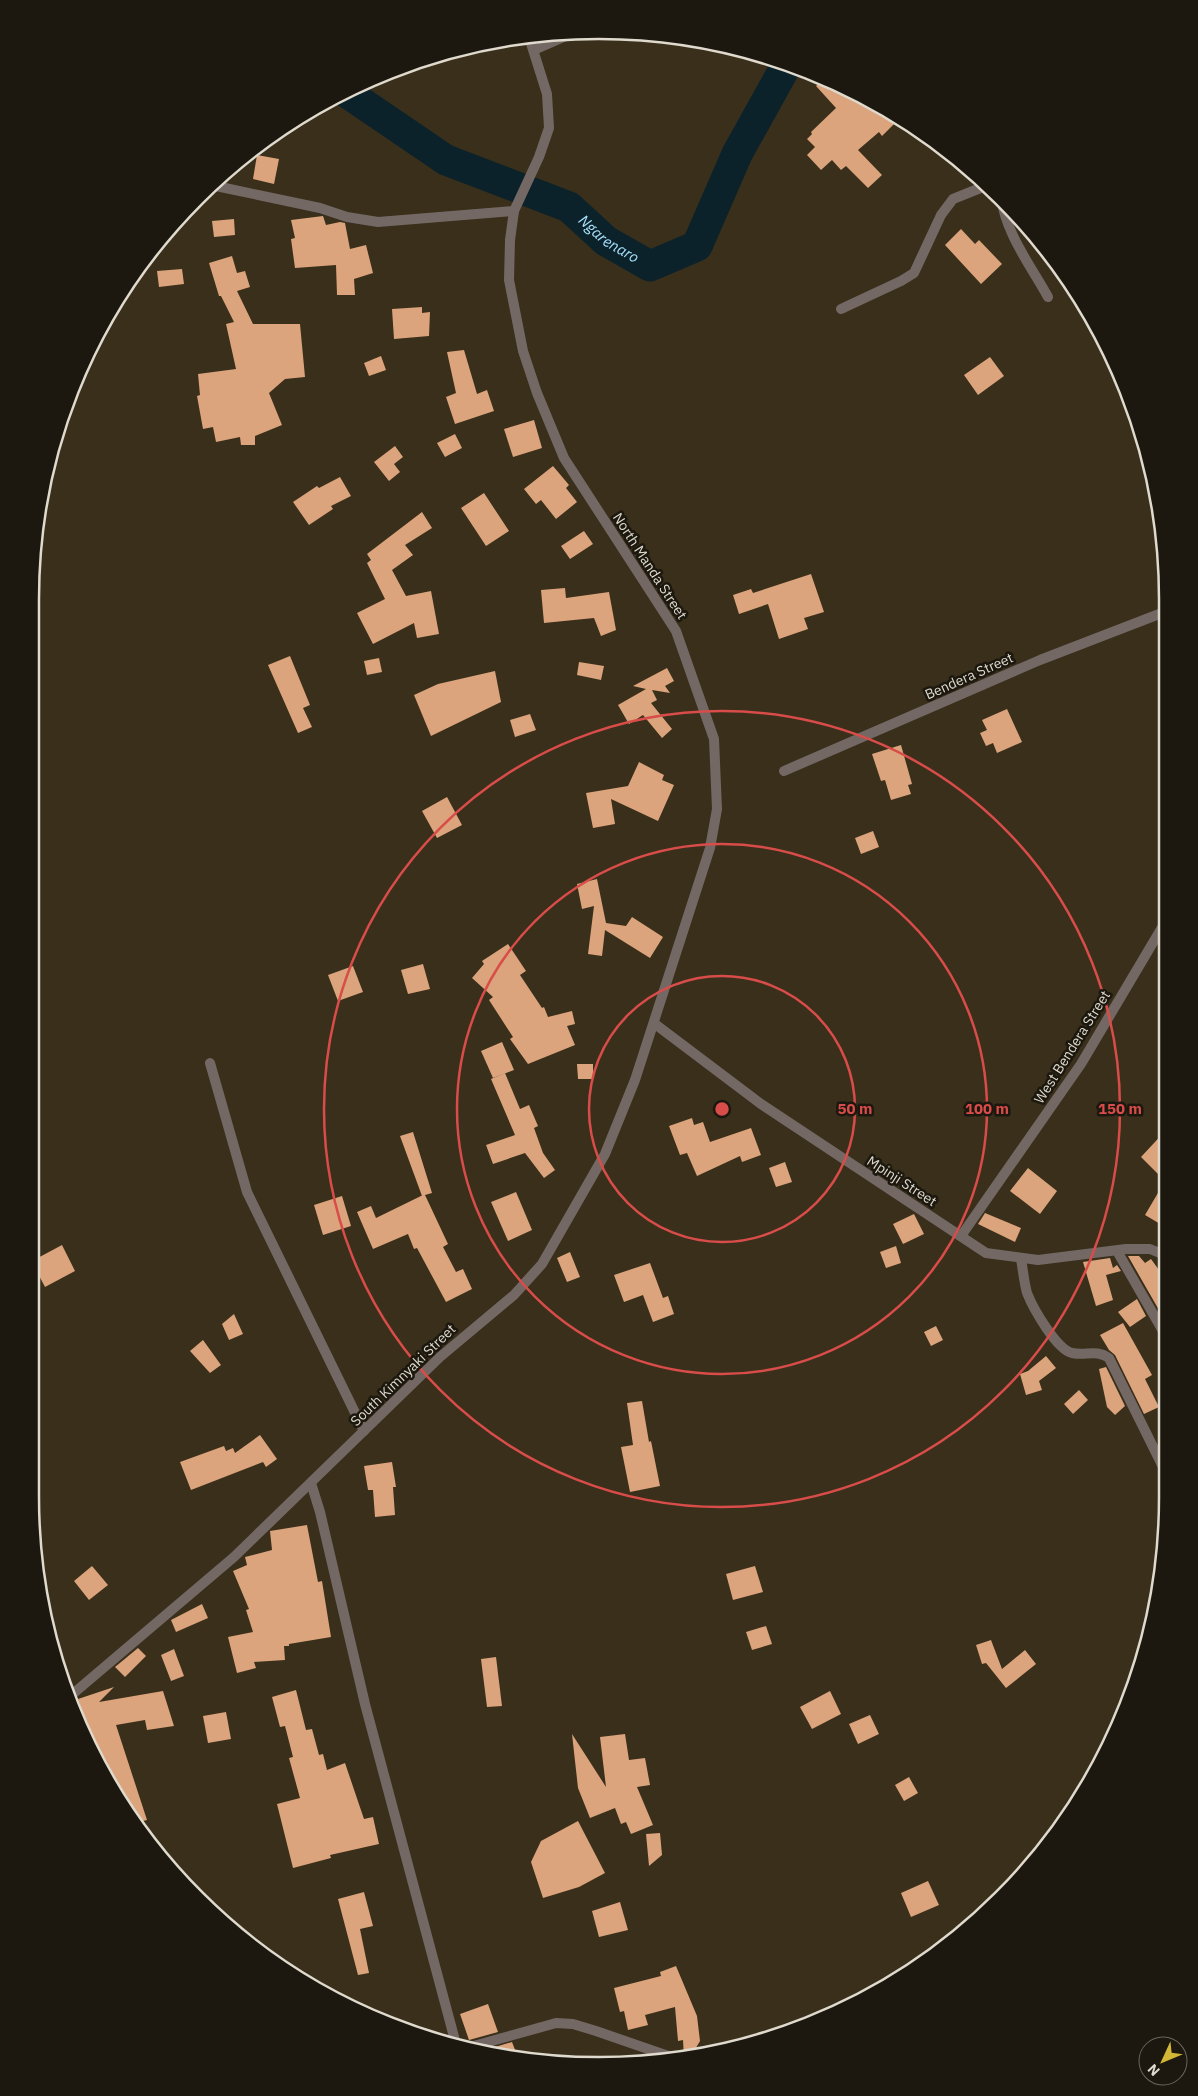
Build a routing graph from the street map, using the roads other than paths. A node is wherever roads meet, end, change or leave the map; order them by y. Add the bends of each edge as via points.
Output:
1 (555, 41) edge
2 (532, 43) edge
3 (534, 50) junction
4 (220, 187) edge
5 (980, 189) edge
6 (514, 211) junction
7 (1003, 212) edge
8 (1048, 297) dead end
9 (841, 309) dead end
10 (1159, 614) edge
11 (784, 771) dead end
12 (1159, 932) edge
13 (661, 1002) joint
14 (654, 1024) junction
15 (210, 1063) dead end
16 (961, 1236) junction
17 (1117, 1251) junction
18 (1159, 1253) edge
19 (1021, 1259) junction
20 (1159, 1324) edge
21 (364, 1431) junction
22 (1159, 1459) edge
23 (311, 1483) junction
24 (74, 1693) edge
25 (454, 2038) edge
26 (481, 2044) edge
27 (660, 2053) edge

1 - 3 street
2 - 3 street
3 - 6 street, North Manda Street via 547,94 548,128 539,157
4 - 6 street via 378,222
5 - 9 street via 953,199 941,215 914,273
6 - 13 street, North Manda Street via 508,257 509,280 523,351 537,393 564,458 676,632 714,739 717,809 710,848
7 - 8 street
10 - 11 street, Bendera Street via 1040,660
12 - 16 street, West Bendera Street via 1081,1064
13 - 14 street, South Kimnyaki Street
14 - 16 street, Mpinji Street via 761,1104
14 - 21 street, South Kimnyaki Street via 605,1154 542,1264 514,1295 445,1351
15 - 21 street via 247,1192
16 - 19 street, Mpinji Street via 986,1253
17 - 18 street, Mpinji Street via 1150,1249
17 - 19 street, Mpinji Street
17 - 20 street
19 - 22 street via 1032,1304 1056,1341 1074,1353 1101,1352 1109,1358
21 - 23 street, South Kimnyaki Street
23 - 24 street, South Kimnyaki Street via 234,1557
23 - 25 street via 365,1704
26 - 27 street via 556,2023 573,2024

